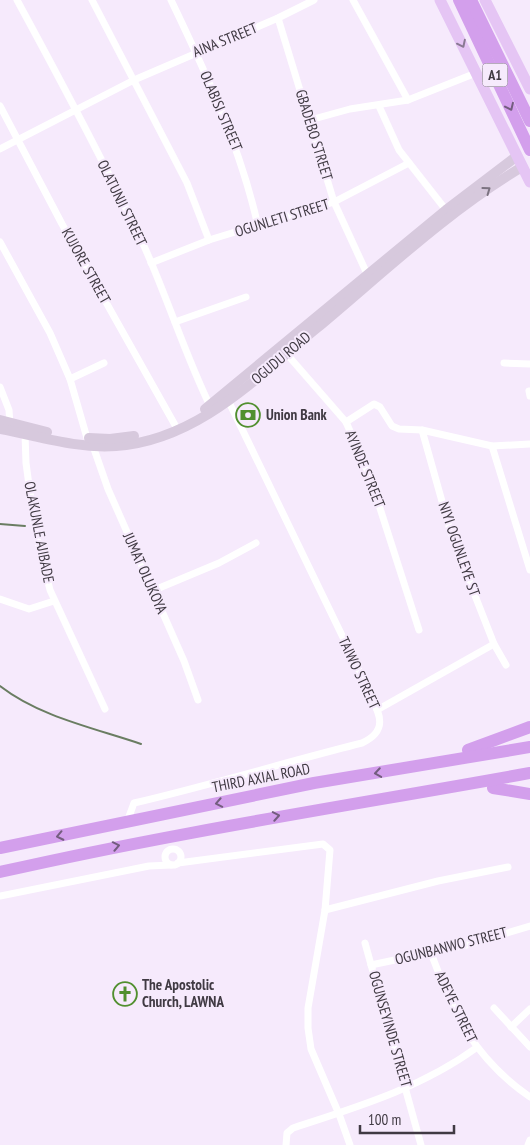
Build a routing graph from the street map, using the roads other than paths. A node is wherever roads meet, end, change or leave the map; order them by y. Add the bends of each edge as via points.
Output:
1 (17, 0) edge
2 (92, 0) edge
3 (171, 0) edge
4 (314, 0) edge
5 (353, 0) edge
6 (440, 0) edge
7 (459, 0) edge
8 (471, 0) edge
9 (485, 0) edge
10 (278, 18) junction
11 (196, 52) junction
12 (476, 72) junction
13 (134, 80) junction
14 (530, 88) edge
15 (408, 100) junction
16 (0, 106) edge
17 (379, 106) junction
18 (76, 108) junction
19 (310, 120) junction
20 (530, 121) edge
21 (18, 139) junction
22 (0, 149) edge
23 (530, 150) edge
24 (517, 156) junction
25 (409, 163) junction
26 (522, 166) junction
27 (530, 182) edge
28 (334, 202) junction
29 (446, 210) junction
30 (258, 226) junction
31 (209, 240) junction
32 (0, 242) edge
33 (151, 263) junction
34 (368, 276) junction
35 (246, 297) dead end
36 (175, 322) junction
37 (284, 350) junction
38 (104, 363) dead end
39 (504, 363) dead end
40 (530, 364) edge
41 (70, 379) junction
42 (0, 387) edge
43 (529, 391) edge
44 (530, 396) edge
45 (226, 398) junction
46 (212, 408) junction
47 (346, 422) junction
48 (175, 425) junction
49 (5, 426) edge
50 (422, 430) junction
51 (25, 434) junction
52 (90, 442) junction
53 (530, 444) edge
54 (492, 446) junction
55 (256, 543) dead end
56 (530, 570) edge
57 (152, 591) junction
58 (0, 599) edge
59 (54, 601) junction
60 (419, 630) dead end
61 (494, 644) junction
62 (506, 665) dead end
63 (198, 700) dead end
64 (105, 709) dead end
65 (377, 710) junction
66 (530, 727) edge
67 (530, 738) edge
68 (530, 747) edge
69 (468, 750) junction
70 (405, 768) junction
71 (530, 773) edge
72 (530, 782) edge
73 (493, 788) junction
74 (437, 790) junction
75 (530, 794) edge
76 (127, 822) junction
77 (173, 835) junction
78 (154, 839) junction
79 (0, 848) edge
80 (174, 849) junction
81 (166, 855) junction
82 (181, 855) junction
83 (191, 860) junction
84 (175, 864) junction
85 (149, 866) junction
86 (508, 867) dead end
87 (0, 872) edge
88 (0, 896) edge
89 (325, 910) junction
90 (530, 926) edge
91 (365, 943) dead end
92 (431, 953) junction
93 (371, 965) junction
94 (494, 1008) dead end
95 (530, 1009) edge
96 (511, 1027) junction
97 (530, 1047) edge
98 (476, 1048) junction
99 (407, 1089) junction
100 (530, 1097) edge
101 (340, 1114) junction
102 (530, 1140) edge
103 (286, 1145) edge
104 (350, 1145) edge
105 (421, 1145) edge
106 (528, 1145) edge

1 - 18 street, OLATUNJI STREET
2 - 13 street
3 - 11 street, OLABISI STREET
4 - 10 street, AINA STREET
5 - 15 street
6 -> 12 main road
7 -> 23 highway, A1
8 - 20 highway, A1
9 - 14 main road
10 - 11 street, AINA STREET
10 - 19 street, GBADEBO STREET
11 - 13 street, AINA STREET
11 - 30 street, OLABISI STREET via 235,144
12 - 15 street
12 - 24 main road
13 - 18 street, AINA STREET
13 - 31 street via 187,183
15 - 17 street
16 - 21 street, KUJORE STREET
17 - 19 street
17 - 25 street via 391,136
18 - 21 street, AINA STREET
18 - 33 street, OLATUNJI STREET
19 - 28 street, GBADEBO STREET
21 - 22 street, AINA STREET
21 - 48 street, KUJORE STREET
24 - 26 main road
24 - 29 main road, OGUDU ROAD
25 - 28 street, OGUNLETI STREET
25 - 29 street
26 - 27 main road
37 -> 26 main road, OGUDU ROAD via 448,219
28 - 30 street, OGUNLETI STREET
28 - 34 street, GBADEBO STREET
29 - 34 main road, OGUDU ROAD
30 - 31 street, OGUNLETI STREET
31 - 33 street, OGUNLETI STREET
32 - 41 street, JUMAT OLUKOYA via 50,333
33 - 36 street, OLATUNJI STREET
34 - 37 main road, OGUDU ROAD
35 - 36 street
36 - 46 street, OLATUNJI STREET
37 - 45 main road, OGUDU ROAD
37 - 47 street, AYINDE STREET
38 - 41 street
39 - 40 street
41 - 52 street, JUMAT OLUKOYA
42 - 49 street via 6,397
43 - 44 street
45 - 46 main road, OGUDU ROAD
45 - 65 street, TAIWO STREET
46 - 48 main road, OGUDU ROAD
46 - 52 main road, OGUDU ROAD via 188,426 159,437 117,446
47 - 50 street via 374,404 396,428
47 - 60 street, AYINDE STREET via 370,477
48 - 52 main road, OGUDU ROAD via 125,438
49 - 51 main road, OGUDU ROAD
49 - 52 main road, OGUDU ROAD
50 - 54 street
50 - 61 street, NIYI OGUNLEYE ST via 452,537
51 - 52 main road, OGUDU ROAD
51 - 59 street, OLAKUNLE AJIBADE via 35,530
52 - 57 street, JUMAT OLUKOYA
53 - 54 street
54 - 56 street
55 - 57 street via 219,563
57 - 63 street, JUMAT OLUKOYA
58 - 59 street via 29,609
59 - 64 street, OLAKUNLE AJIBADE
61 - 62 street, NIYI OGUNLEYE ST
61 - 65 street
65 - 76 street, TAIWO STREET via 380,721 376,735 362,743 134,803
66 - 69 highway
67 - 69 highway
68 - 70 highway, THIRD AXIAL ROAD
69 - 70 highway
70 -> 76 highway, THIRD AXIAL ROAD via 314,783
71 - 74 highway
72 - 73 highway
73 - 74 highway
73 - 75 highway
77 -> 74 highway
76 -> 79 highway, THIRD AXIAL ROAD
77 - 78 highway
77 - 80 street
78 - 81 street
87 -> 78 highway
80 - 81 street
80 - 82 street
81 - 84 street
81 - 85 street
82 - 83 street
82 - 84 street
83 - 84 street
83 - 89 street via 323,844 330,850
84 - 85 street
85 - 88 street
86 - 89 street
89 - 101 street via 308,1008 308,1028 311,1049
90 - 92 street, OGUNBANWO STREET
91 - 93 street, OGUNSEYINDE STREET
92 - 93 street, OGUNBANWO STREET
92 - 98 street, ADEYE STREET via 444,989
93 - 99 street, OGUNSEYINDE STREET
94 - 96 street
95 - 96 street
96 - 97 street
98 - 99 street
98 - 100 street, ADEYE STREET
99 - 101 street
99 - 105 street, OGUNSEYINDE STREET
101 - 103 street via 290,1130
101 - 104 street
102 - 106 street

